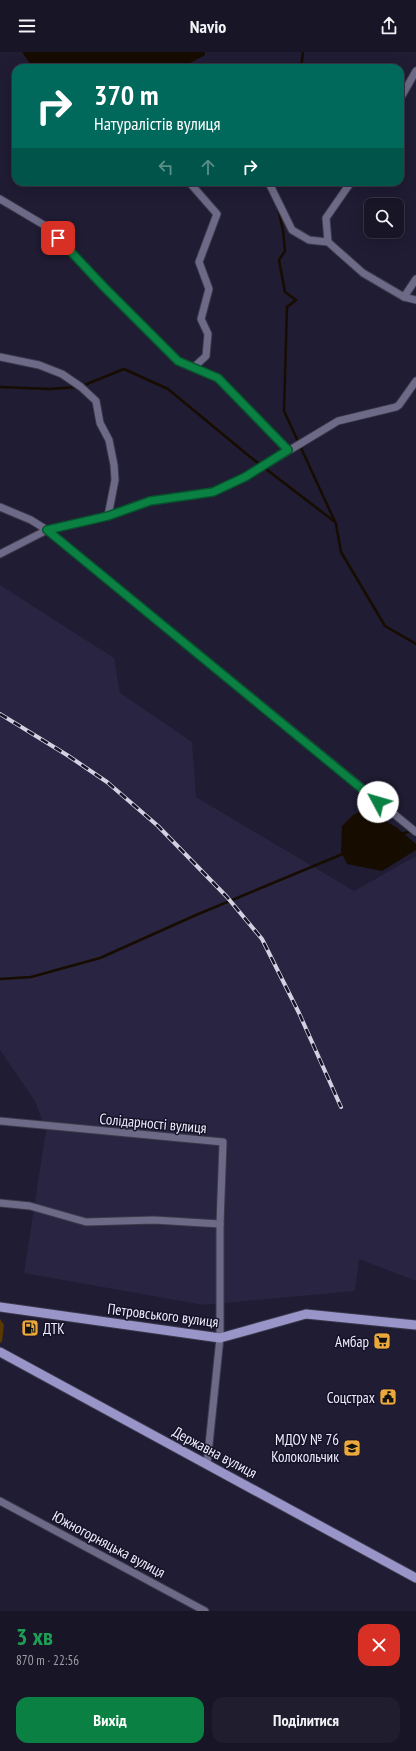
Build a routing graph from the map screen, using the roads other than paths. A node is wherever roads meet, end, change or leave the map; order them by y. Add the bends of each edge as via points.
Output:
1 (416, 70) edge
2 (404, 92) edge
3 (192, 186) edge
4 (270, 186) edge
5 (348, 186) edge
6 (0, 199) edge
7 (328, 242) junction
8 (416, 279) edge
9 (404, 297) junction
10 (416, 300) edge
11 (0, 357) edge
12 (194, 367) junction
13 (416, 381) edge
14 (288, 450) junction
15 (0, 507) edge
16 (108, 516) junction
17 (47, 530) junction
18 (0, 554) edge
19 (416, 832) edge
20 (0, 1122) edge
21 (0, 1203) edge
22 (220, 1224) junction
23 (0, 1307) edge
24 (416, 1325) edge
25 (220, 1338) junction
26 (0, 1352) edge
27 (207, 1464) junction
28 (0, 1501) edge
29 (416, 1578) edge
30 (205, 1611) edge

1 - 2 street
3 - 12 street via 216,214 199,262 209,289 201,319 208,334 206,356
4 - 7 street via 292,230 309,240
5 - 7 street via 326,218
6 - 12 street via 49,228 178,361
7 - 9 street via 363,273
8 - 9 street
9 - 10 street
11 - 16 street via 39,365 62,374 82,386 96,401 100,423 109,440 114,465 115,480
12 - 14 street via 218,378
13 - 14 street via 396,407 338,421
14 - 16 street via 245,477 213,492 150,501
15 - 17 street
16 - 17 street
17 - 18 street
17 - 19 street
20 - 22 street, Солідарності вулиця via 223,1142
21 - 22 street via 30,1206 86,1222 154,1220
22 - 25 street, Солідарності вулиця
23 - 25 main road, Петровського вулиця
24 - 25 main road, Петровського вулиця via 306,1314
25 - 27 street, Солідарності вулиця
26 - 27 main road, Державна вулиця
27 - 29 main road, Державна вулиця
28 - 30 street, Южногорняцька вулиця

